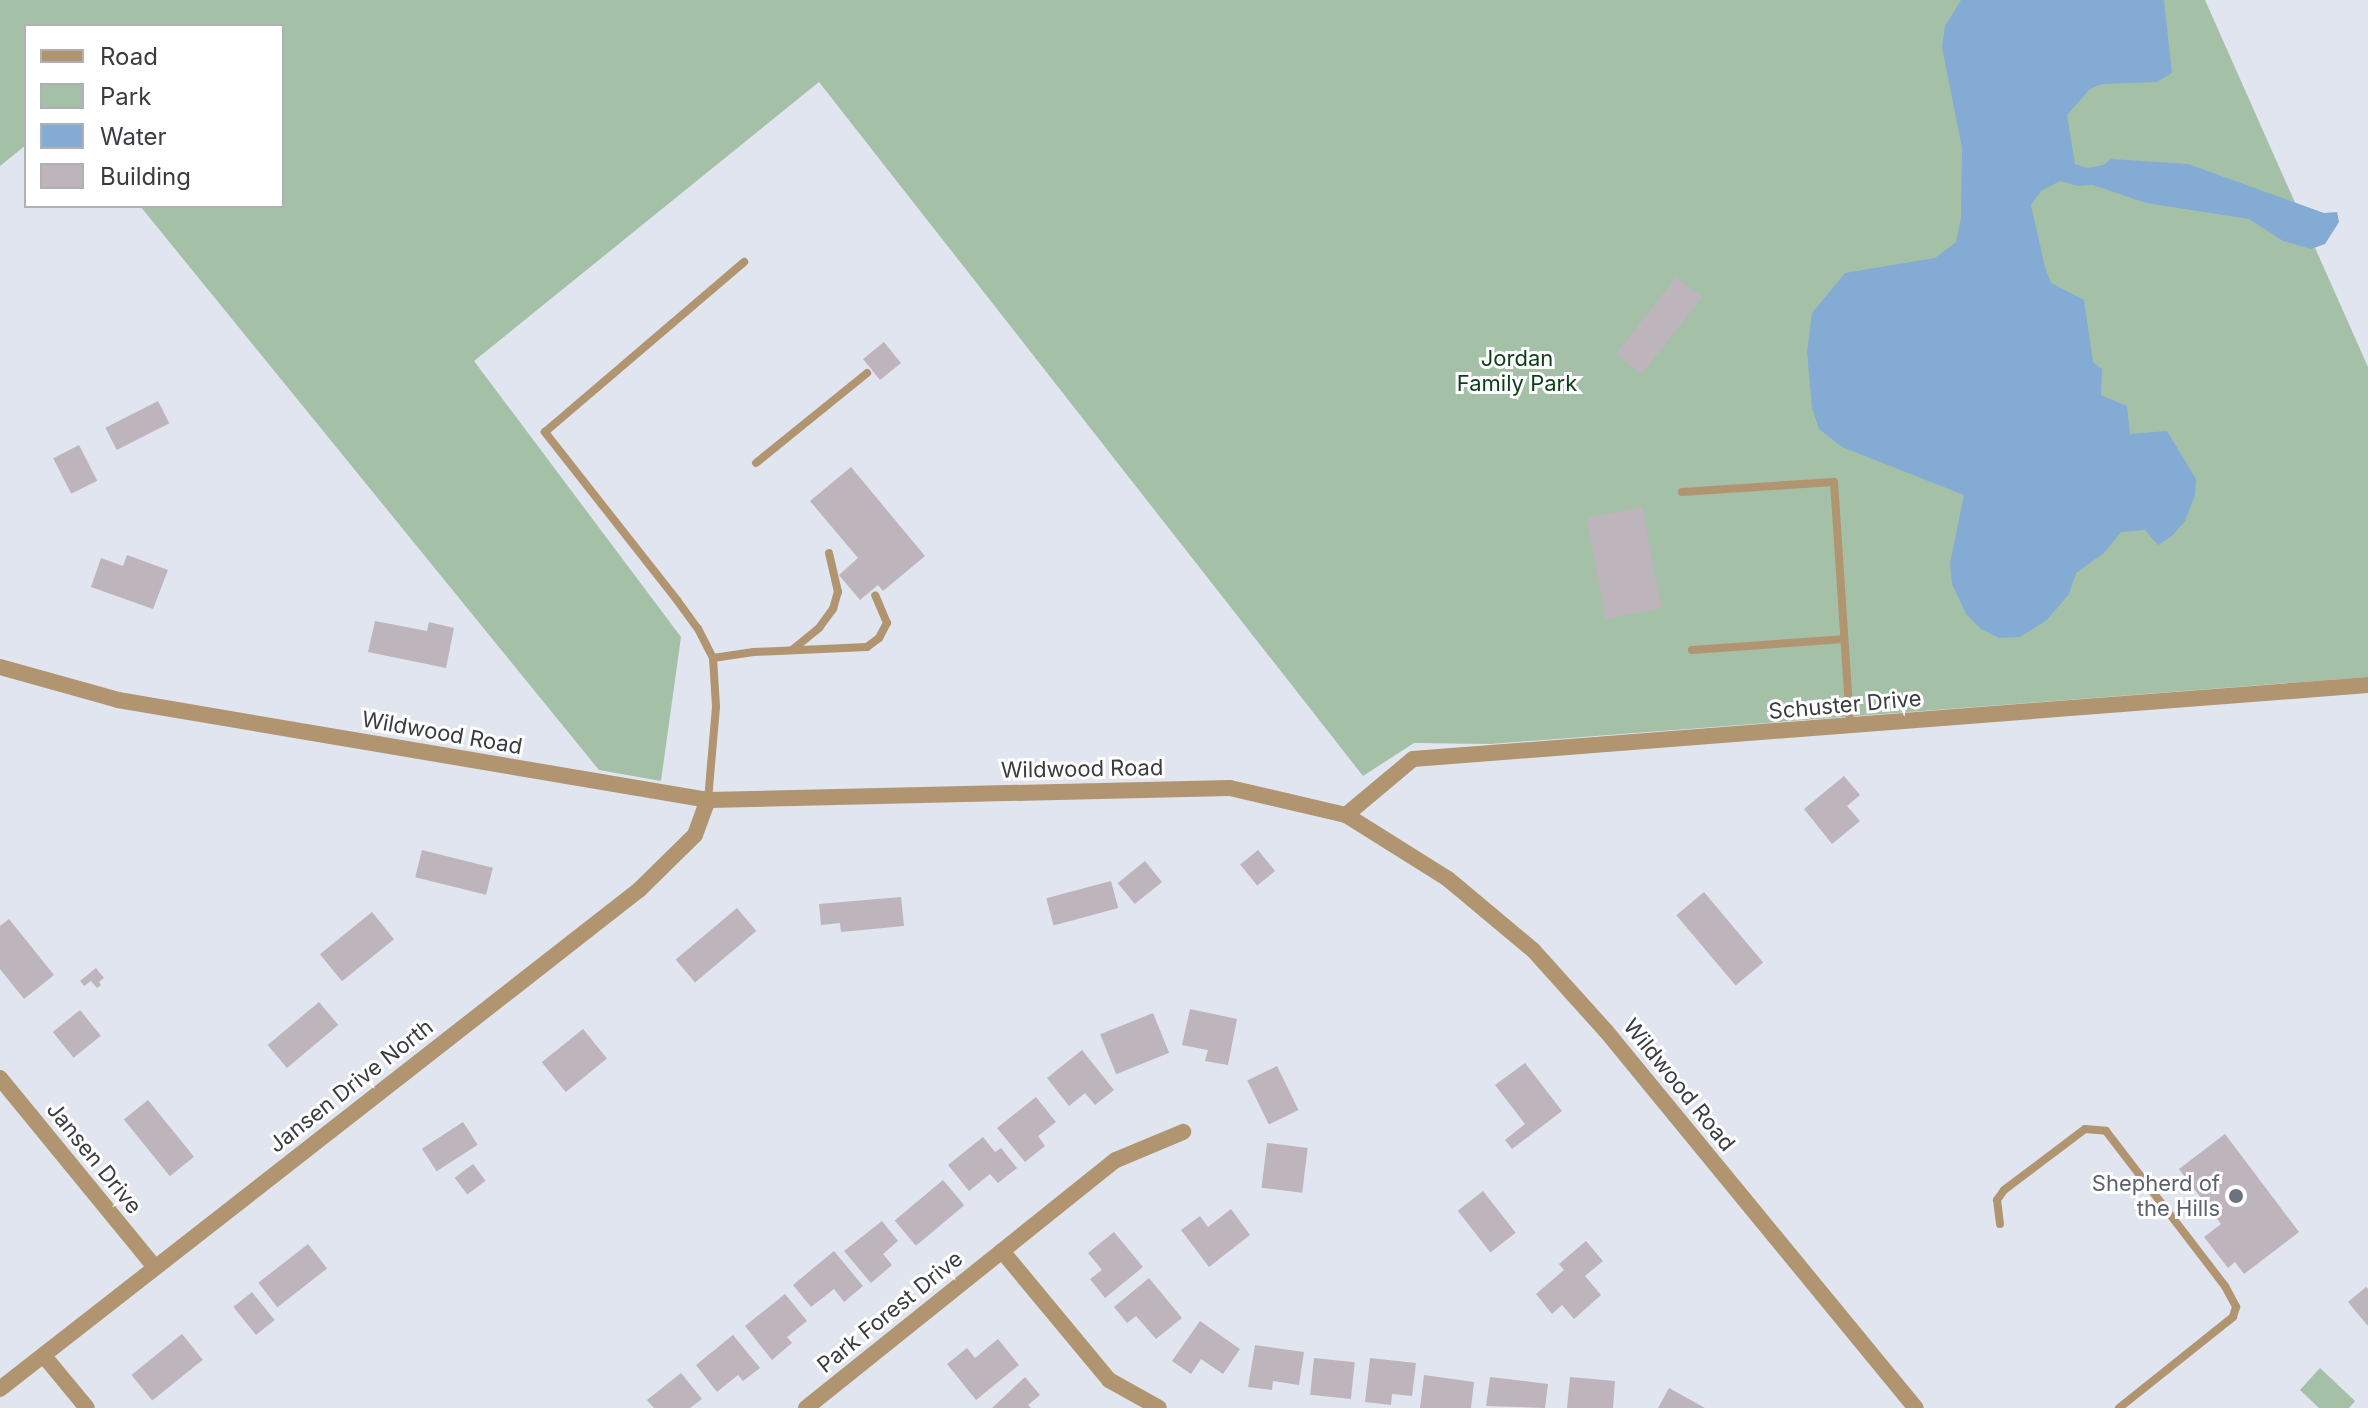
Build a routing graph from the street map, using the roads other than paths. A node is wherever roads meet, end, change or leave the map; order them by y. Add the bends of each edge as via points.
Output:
1 (744, 262) dead end
2 (867, 373) dead end
3 (756, 463) dead end
4 (1682, 492) dead end
5 (829, 553) dead end
6 (875, 595) dead end
7 (1844, 639) junction
8 (1692, 650) dead end
9 (791, 651) junction
10 (713, 658) junction
11 (0, 667) edge
12 (2368, 685) edge
13 (1850, 727) junction
14 (708, 800) junction
15 (1346, 815) junction
16 (0, 1078) edge
17 (1183, 1132) dead end
18 (2000, 1224) dead end
19 (1002, 1251) junction
20 (154, 1266) junction
21 (44, 1356) junction
22 (0, 1389) edge
23 (87, 1408) edge
24 (806, 1408) edge
25 (1159, 1408) edge
26 (1916, 1408) edge
27 (2119, 1408) edge

1 - 10 lane via 545,432 677,600
2 - 3 lane
4 - 7 lane via 1834,482
5 - 9 lane via 838,592 833,609
6 - 9 lane via 887,623 867,647
7 - 8 lane
7 - 13 lane
9 - 10 lane
10 - 14 lane via 716,706
11 - 14 street, Wildwood Road via 118,700
12 - 13 street, Schuster Drive
13 - 15 street, Schuster Drive via 1413,759
14 - 15 street, Wildwood Road via 1230,788
14 - 20 street, Jansen Drive North via 695,835 639,890
15 - 26 street, Wildwood Road via 1448,879 1533,950 1606,1031
16 - 20 street, Jansen Drive
17 - 19 street, Park Forest Drive via 1116,1160
18 - 27 lane via 1997,1200 2004,1190 2085,1129 2106,1131 2225,1286 2236,1307 2233,1317
19 - 24 street, Park Forest Drive
19 - 25 street via 1109,1380
20 - 21 street, Jansen Drive North
21 - 22 street, Jansen Drive North
21 - 23 street

